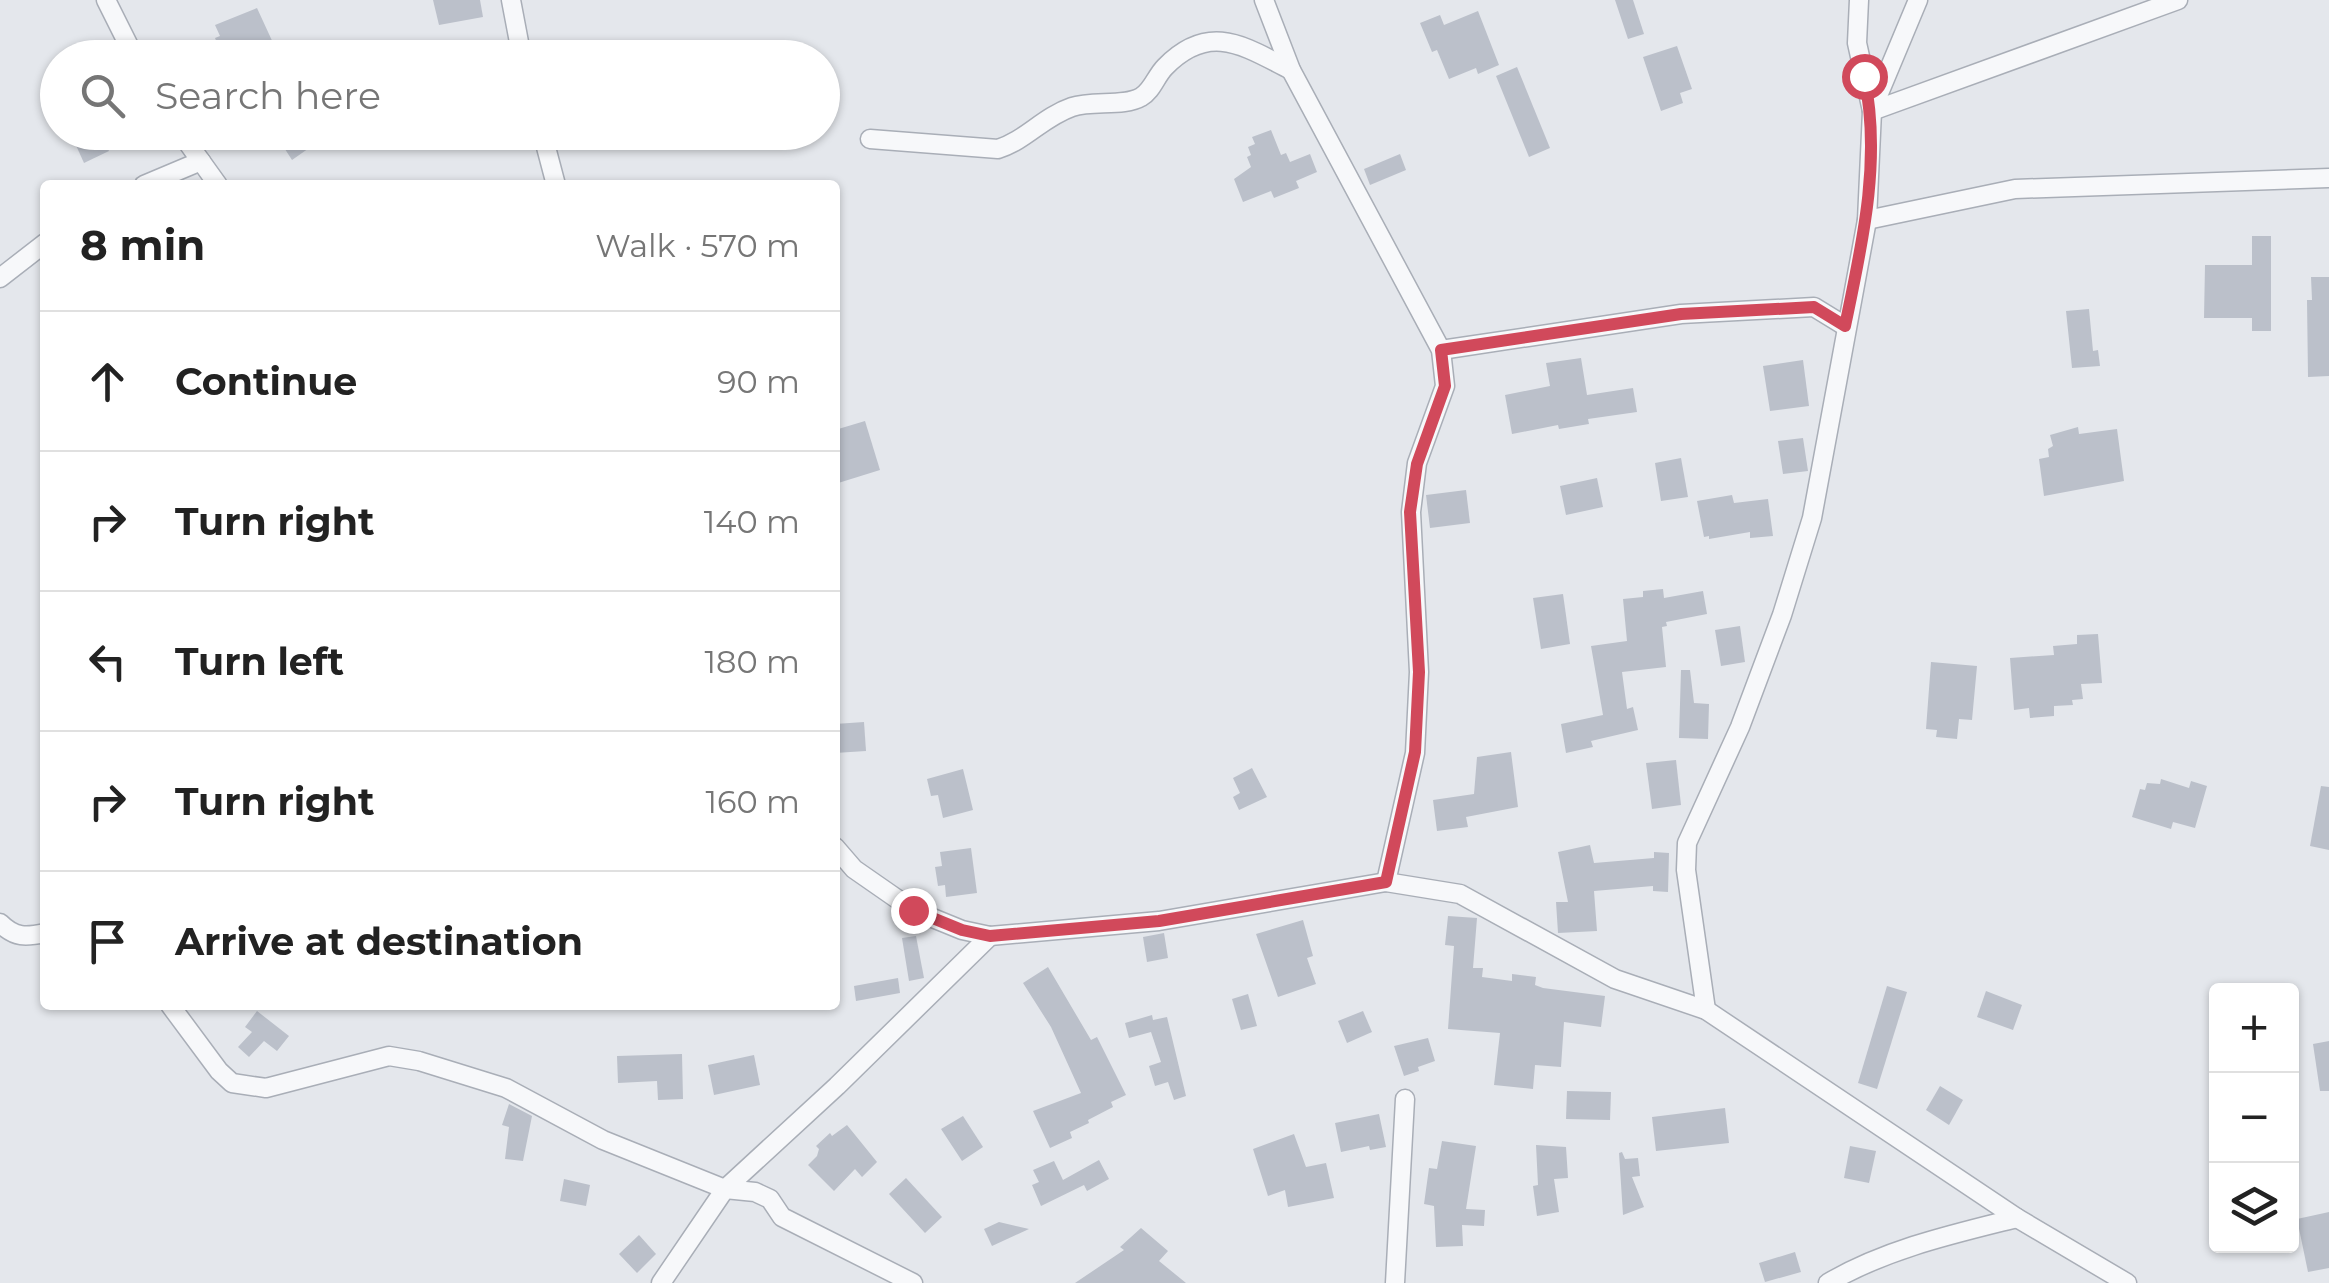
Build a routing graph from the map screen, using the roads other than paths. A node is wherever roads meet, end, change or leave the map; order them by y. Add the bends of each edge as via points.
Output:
1 (106, 0) edge
2 (511, 0) edge
3 (1264, 0) edge
4 (1859, 0) edge
5 (1918, 0) edge
6 (2178, 0) edge
7 (126, 40) edge
8 (519, 40) edge
9 (1292, 70) junction
10 (1872, 111) junction
11 (870, 139) dead end
12 (193, 150) edge
13 (547, 150) edge
14 (201, 161) junction
15 (2329, 178) edge
16 (156, 180) edge
17 (214, 180) edge
18 (555, 180) edge
19 (1866, 220) junction
20 (40, 248) edge
21 (0, 278) edge
22 (1845, 326) junction
23 (1441, 350) junction
24 (840, 852) edge
25 (1386, 882) junction
26 (0, 924) edge
27 (40, 934) edge
28 (990, 936) junction
29 (174, 1010) edge
30 (1706, 1010) junction
31 (1405, 1099) dead end
32 (725, 1189) junction
33 (2017, 1218) junction
34 (660, 1283) edge
35 (913, 1283) edge
36 (1394, 1283) edge
37 (1828, 1283) edge
38 (2127, 1283) edge

1 - 7 street
2 - 8 street
3 - 9 street
4 - 10 street via 1857,43
5 - 10 street
6 - 10 street
9 - 11 street via 1232,40 1207,43 1178,55 1146,95 1075,106 998,149
9 - 23 street
10 - 19 street
12 - 14 street
13 - 18 street
14 - 16 street
14 - 17 street
15 - 19 street via 2014,189
19 - 22 street
20 - 21 street
22 - 23 street via 1814,307 1681,314
22 - 30 street via 1812,518 1747,708 1687,843
23 - 25 street via 1445,386 1417,464 1410,512 1419,672 1415,752
24 - 28 street via 913,910
25 - 28 street via 1159,921
25 - 30 street via 1460,894 1615,979
26 - 27 street via 24,938
28 - 32 street
29 - 32 street via 232,1083 266,1088 389,1056 419,1061 506,1088 603,1140
30 - 33 street
31 - 36 street
32 - 34 street
32 - 35 street via 770,1199 782,1217
33 - 37 street via 1929,1240
33 - 38 street

